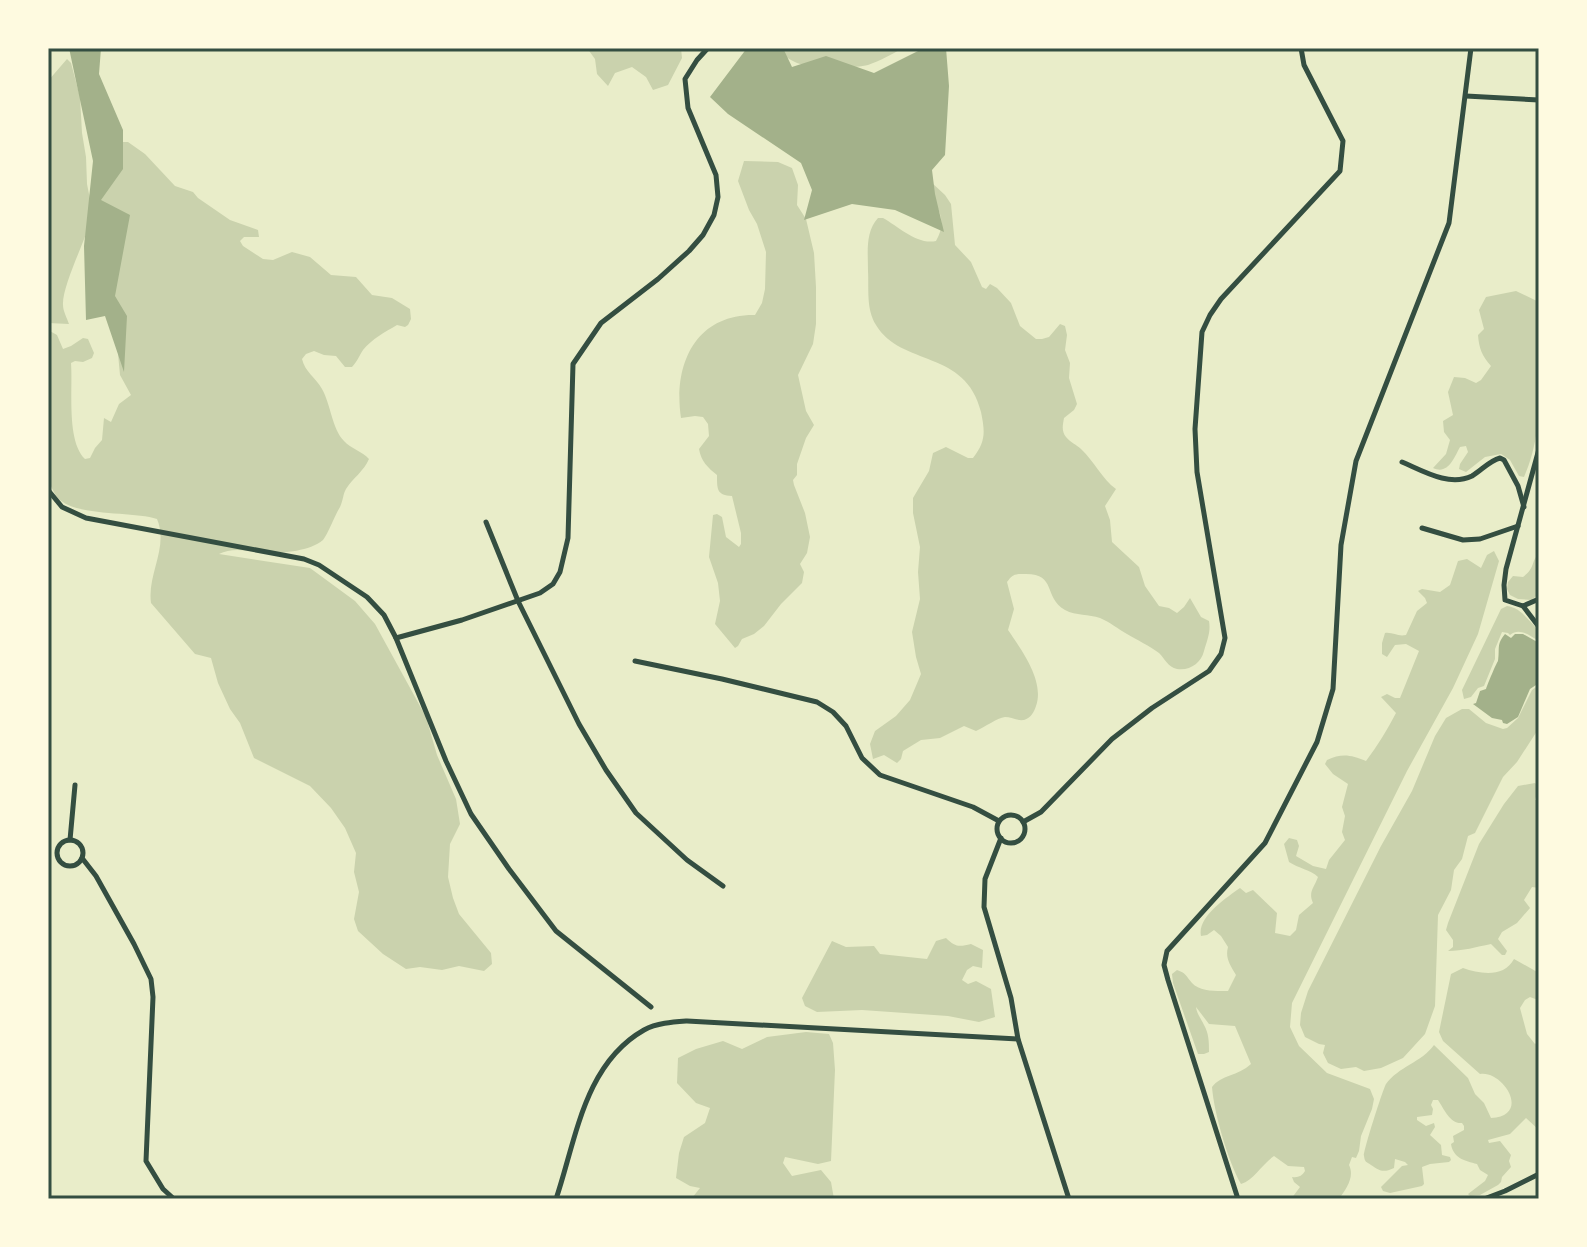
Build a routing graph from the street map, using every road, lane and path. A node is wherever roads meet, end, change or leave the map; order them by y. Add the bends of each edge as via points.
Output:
1 (708, 48) edge
2 (1301, 48) edge
3 (1471, 48) edge
4 (1466, 96) junction
5 (1539, 100) edge
6 (1539, 449) edge
7 (1402, 462) dead end
8 (48, 490) edge
9 (1524, 508) junction
10 (486, 522) dead end
11 (1519, 525) junction
12 (1422, 528) dead end
13 (1539, 599) edge
14 (518, 601) junction
15 (1523, 606) junction
16 (1539, 627) edge
17 (396, 638) junction
18 (635, 661) dead end
19 (75, 785) dead end
20 (999, 821) junction
21 (1023, 822) junction
22 (1001, 838) junction
23 (70, 840) junction
24 (58, 857) junction
25 (82, 858) junction
26 (48, 862) edge
27 (723, 886) dead end
28 (651, 1007) dead end
29 (1018, 1039) junction
30 (1539, 1174) edge
31 (174, 1199) edge
32 (556, 1199) edge
33 (1069, 1199) edge
34 (1238, 1199) edge
35 (1484, 1199) edge

1 - 14 street via 685,79 688,108 716,175 714,215 689,251 601,323 573,364 565,557 553,584
2 - 21 street via 1304,65 1343,141 1340,171 1221,299 1202,332 1197,472 1225,638 1221,654 1209,671 1112,739 1041,812
3 - 4 street
4 - 5 street
4 - 34 street via 1449,223 1356,461 1341,545 1333,689 1317,742 1265,843 1167,951 1164,965
6 - 9 street
7 - 9 street via 1452,481 1500,458 1518,486
8 - 17 street via 62,507 86,518 319,565 367,597
9 - 11 street
10 - 14 street
11 - 12 street via 1472,540
11 - 15 street via 1504,585 1505,600
13 - 15 street
14 - 17 street
14 - 27 street via 579,724 636,813
15 - 16 street
17 - 28 street via 471,814 501,858 556,931
18 - 20 street via 817,702 846,726 862,758 880,775
19 - 23 street
20 - 21 street via 1016,815
20 - 22 street
21 - 22 street via 1024,834 1018,841
22 - 29 street via 985,879 984,907
23 - 24 street via 59,845
23 - 25 street via 81,846
24 - 25 street via 68,865
24 - 26 street
25 - 31 street via 151,979 146,1161
29 - 32 street via 687,1021 646,1029 601,1070 586,1100
29 - 33 street
30 - 35 street

